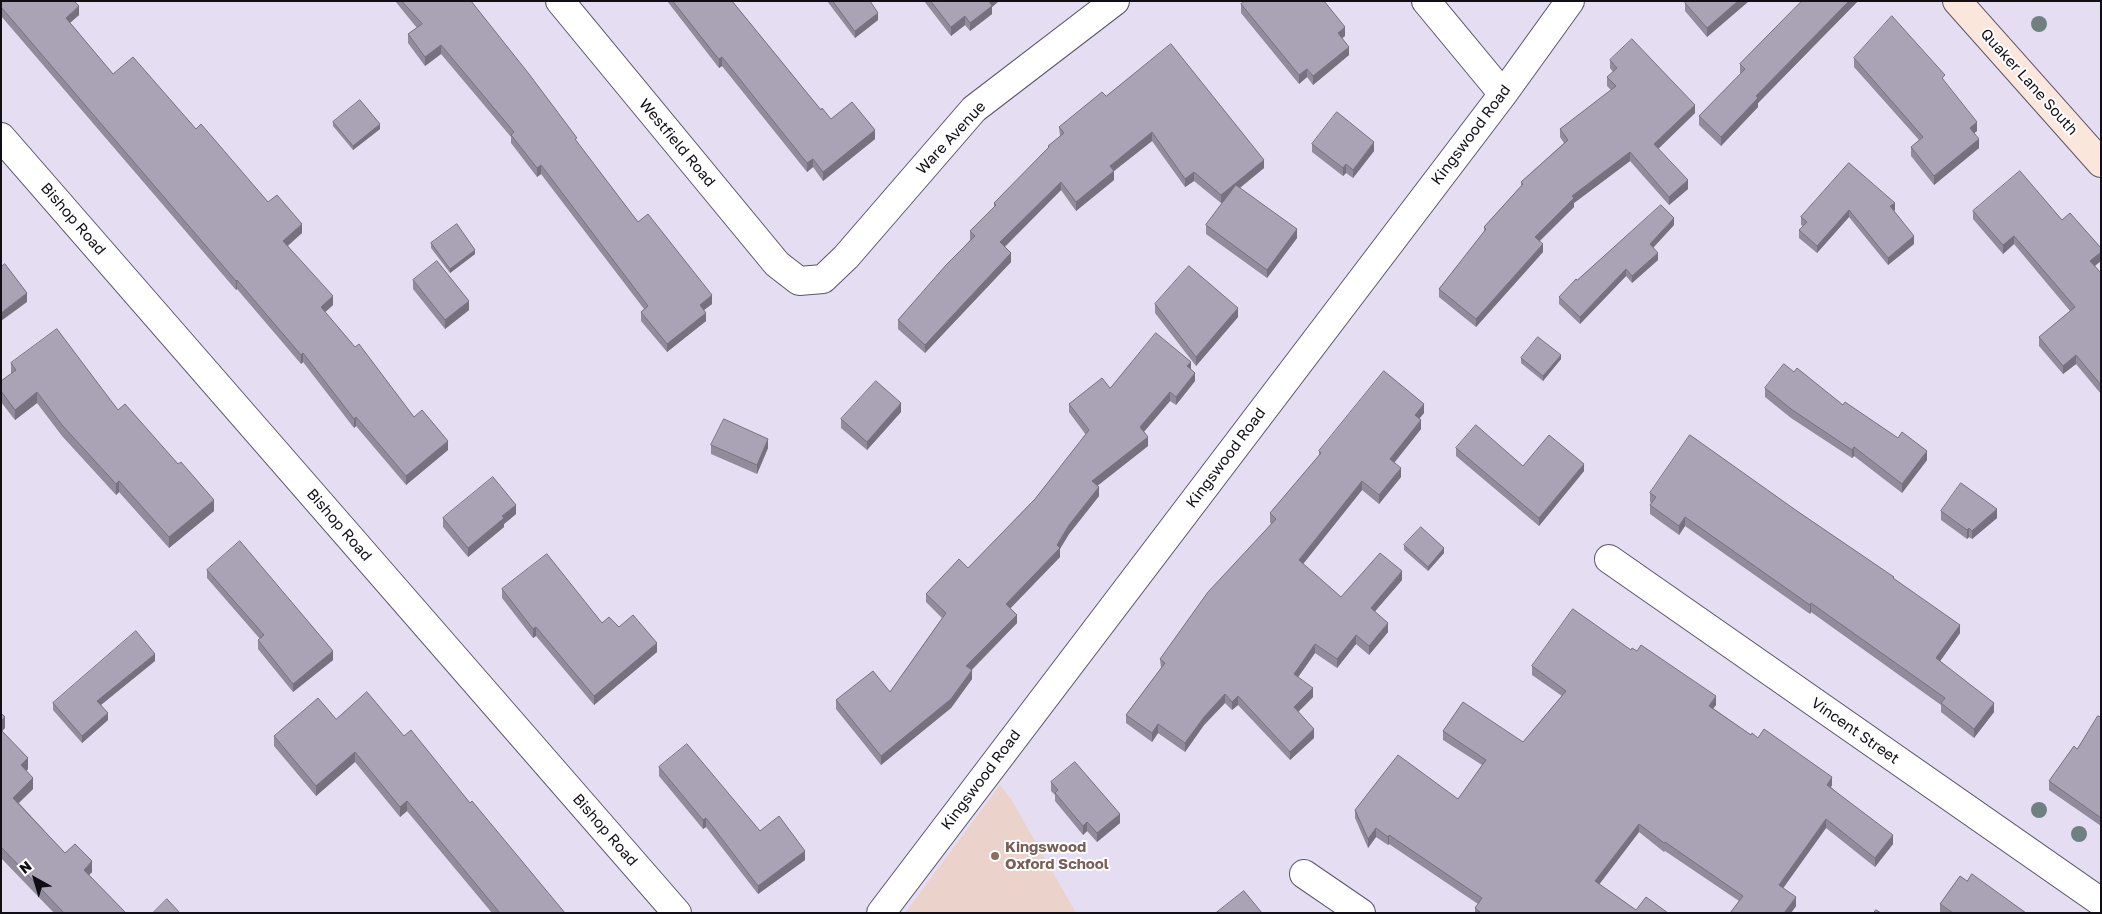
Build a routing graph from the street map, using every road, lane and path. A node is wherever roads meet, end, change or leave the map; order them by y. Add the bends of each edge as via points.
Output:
1 (560, 1) edge
2 (1115, 1) edge
3 (1426, 1) edge
4 (1570, 1) edge
5 (1957, 1) edge
6 (1503, 94) junction
7 (1, 137) edge
8 (2101, 163) edge
9 (798, 281) joint
10 (1609, 559) dead end
11 (1304, 874) dead end
12 (2101, 902) edge
13 (677, 913) edge
14 (880, 913) edge
15 (1361, 913) edge

1 - 9 street, Westfield Road via 777,264
2 - 9 street, Ware Avenue via 974,109 846,257 823,279
3 - 6 street
4 - 6 street, Kingswood Road
5 - 8 main road, Quaker Lane South
6 - 14 street, Kingswood Road
7 - 13 street, Bishop Road
10 - 12 street, Vincent Street
11 - 15 street

